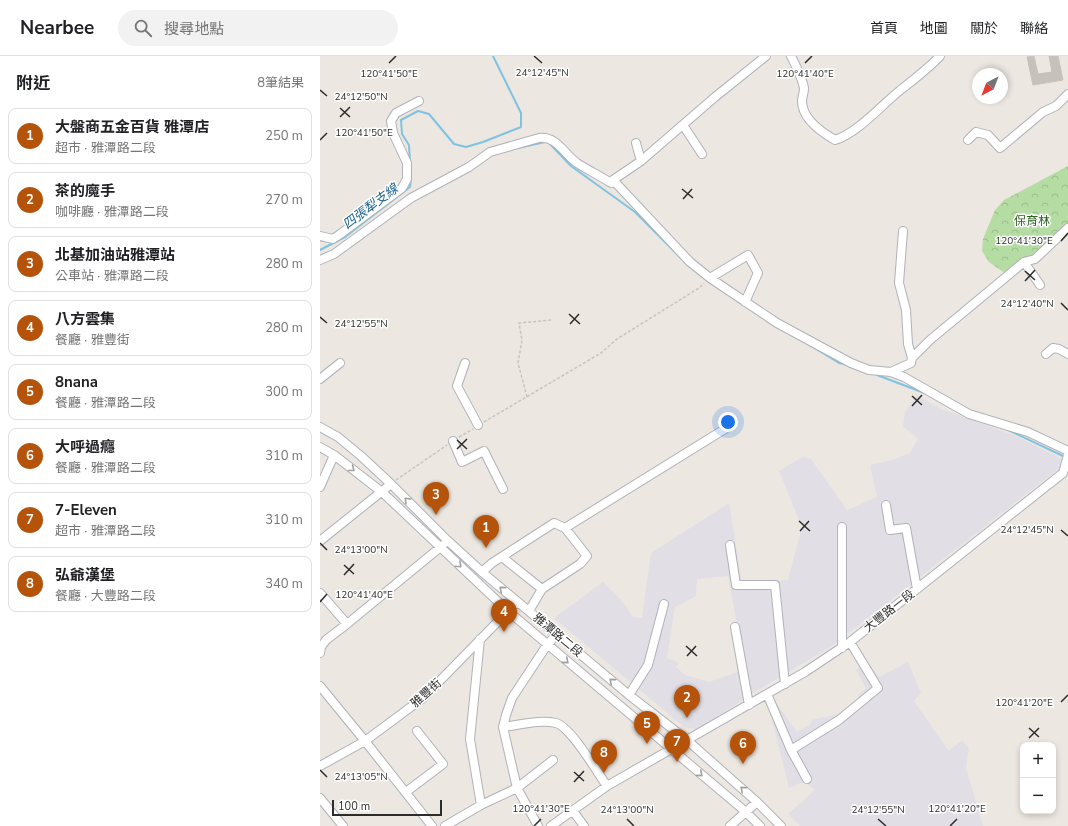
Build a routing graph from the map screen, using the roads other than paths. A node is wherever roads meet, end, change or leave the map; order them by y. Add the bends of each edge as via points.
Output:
1 (766, 56) edge
2 (791, 56) edge
3 (940, 56) edge
4 (1068, 94) edge
5 (419, 101) dead end
6 (683, 125) junction
7 (968, 140) dead end
8 (636, 143) dead end
9 (702, 154) dead end
10 (641, 161) junction
11 (613, 180) junction
12 (402, 188) junction
13 (411, 198) junction
14 (1068, 228) edge
15 (903, 231) dead end
16 (320, 236) edge
17 (320, 260) edge
18 (1024, 262) junction
19 (710, 278) junction
20 (1040, 285) dead end
21 (745, 302) junction
22 (1046, 354) dead end
23 (1068, 354) edge
24 (912, 358) junction
25 (340, 363) dead end
26 (465, 364) dead end
27 (892, 372) junction
28 (320, 379) edge
29 (478, 426) road end
30 (320, 427) edge
31 (728, 427) dead end
32 (453, 441) road end
33 (320, 447) edge
34 (1068, 451) edge
35 (334, 455) junction
36 (1068, 455) edge
37 (391, 484) junction
38 (320, 487) edge
39 (503, 488) dead end
40 (382, 492) junction
41 (886, 505) dead end
42 (842, 527) dead end
43 (565, 528) junction
44 (447, 540) junction
45 (320, 541) edge
46 (730, 545) dead end
47 (440, 549) junction
48 (502, 557) junction
49 (482, 572) junction
50 (542, 589) junction
51 (917, 589) junction
52 (320, 593) edge
53 (517, 602) junction
54 (664, 604) dead end
55 (508, 611) junction
56 (529, 611) junction
57 (347, 624) junction
58 (735, 626) dead end
59 (557, 634) junction
60 (480, 639) junction
61 (850, 642) junction
62 (547, 645) junction
63 (842, 648) junction
64 (320, 653) edge
65 (785, 684) junction
66 (320, 686) edge
67 (767, 694) junction
68 (629, 695) junction
69 (749, 705) junction
70 (503, 727) junction
71 (417, 732) dead end
72 (687, 740) junction
73 (365, 741) junction
74 (670, 749) junction
75 (791, 750) junction
76 (553, 760) dead end
77 (320, 766) edge
78 (807, 779) dead end
79 (607, 786) junction
80 (516, 788) junction
81 (406, 792) junction
82 (320, 798) edge
83 (757, 802) junction
84 (481, 805) junction
85 (573, 811) junction
86 (746, 812) junction
87 (343, 826) edge
88 (432, 826) edge
89 (445, 826) edge
90 (538, 826) edge
91 (552, 826) edge
92 (584, 826) edge
93 (730, 826) edge
94 (759, 826) edge
95 (781, 826) edge

1 - 6 street
2 - 3 street via 803,85 804,110 811,122 835,140 868,120
4 - 7 street via 1000,148 988,135 976,132
5 - 12 street via 396,113 391,121 393,133 407,163 407,179
6 - 9 street
6 - 10 street
8 - 10 street
10 - 11 street
11 - 13 street via 610,183 576,163 555,142 546,137 490,152 469,167
11 - 19 street via 690,262
12 - 13 street
12 - 16 street via 333,239
13 - 17 street via 334,254
14 - 18 street via 1035,258
15 - 24 street via 899,283 906,310 908,344
18 - 20 street
18 - 24 street
19 - 21 street
19 - 21 street via 748,255 758,272
21 - 27 street via 777,324 851,363 869,370
22 - 23 street via 1053,348
24 - 27 street via 911,363
25 - 28 street
26 - 29 street via 458,386
27 - 34 street via 969,414 1028,432
30 - 37 street, 雅潭路二段 via 338,437
31 - 43 street
32 - 39 street via 462,462 484,452
33 - 35 street, 雅潭路二段
35 - 38 street
35 -> 40 street, 雅潭路二段
36 - 51 street, 大豐路一段 via 1063,474
37 - 40 street
44 -> 37 street, 雅潭路二段
40 - 45 street
40 - 47 street, 雅潭路二段
41 - 51 street via 890,530 906,528
42 - 63 street
43 - 48 street via 554,523
43 - 50 street via 587,556 580,564
44 - 47 street
44 - 49 street, 雅潭路二段
46 - 65 street via 736,585 775,585
47 -> 55 street, 雅潭路二段
47 - 57 street
48 - 49 street
48 - 50 street
53 -> 49 street, 雅潭路二段
50 - 56 street
51 - 61 street, 大豐路一段
52 - 57 street
53 - 55 street, 雅豐街
53 - 56 street, 雅潭路二段
54 - 68 street via 648,665
55 - 60 street, 雅豐街
55 - 62 street, 雅潭路二段
56 - 59 street, 雅潭路二段
57 - 64 street via 326,640
58 - 69 street
59 - 62 street
68 -> 59 street, 雅潭路二段
60 - 73 street, 雅豐街 via 423,698
60 - 84 street via 470,739
61 - 63 street, 大豐路一段
61 - 75 street via 878,688 839,720
62 - 70 street via 512,698
62 -> 74 street, 雅潭路二段
63 - 65 street, 大豐路一段
65 - 67 street, 大豐路一段
66 - 73 street
67 - 69 street, 大豐路一段
67 - 75 street
68 - 72 street, 雅潭路二段
69 - 72 street, 大豐路一段
70 - 79 street via 545,722 558,724 573,736
70 - 80 street
71 - 81 street via 443,764
72 - 74 street, 大豐路一段
83 -> 72 street, 雅潭路二段
73 - 77 street, 雅豐街
73 - 81 street
74 - 79 street, 大豐路一段
74 -> 86 street, 雅潭路二段
75 - 78 street
76 - 80 street
79 - 85 street, 大豐路一段
80 - 84 street
80 - 90 street
81 - 88 street
82 - 87 street
83 - 86 street
83 - 95 street, 雅潭路二段
84 - 89 street
85 - 91 street, 大豐路一段
85 - 92 street
86 - 93 street
86 - 94 street, 雅潭路二段

